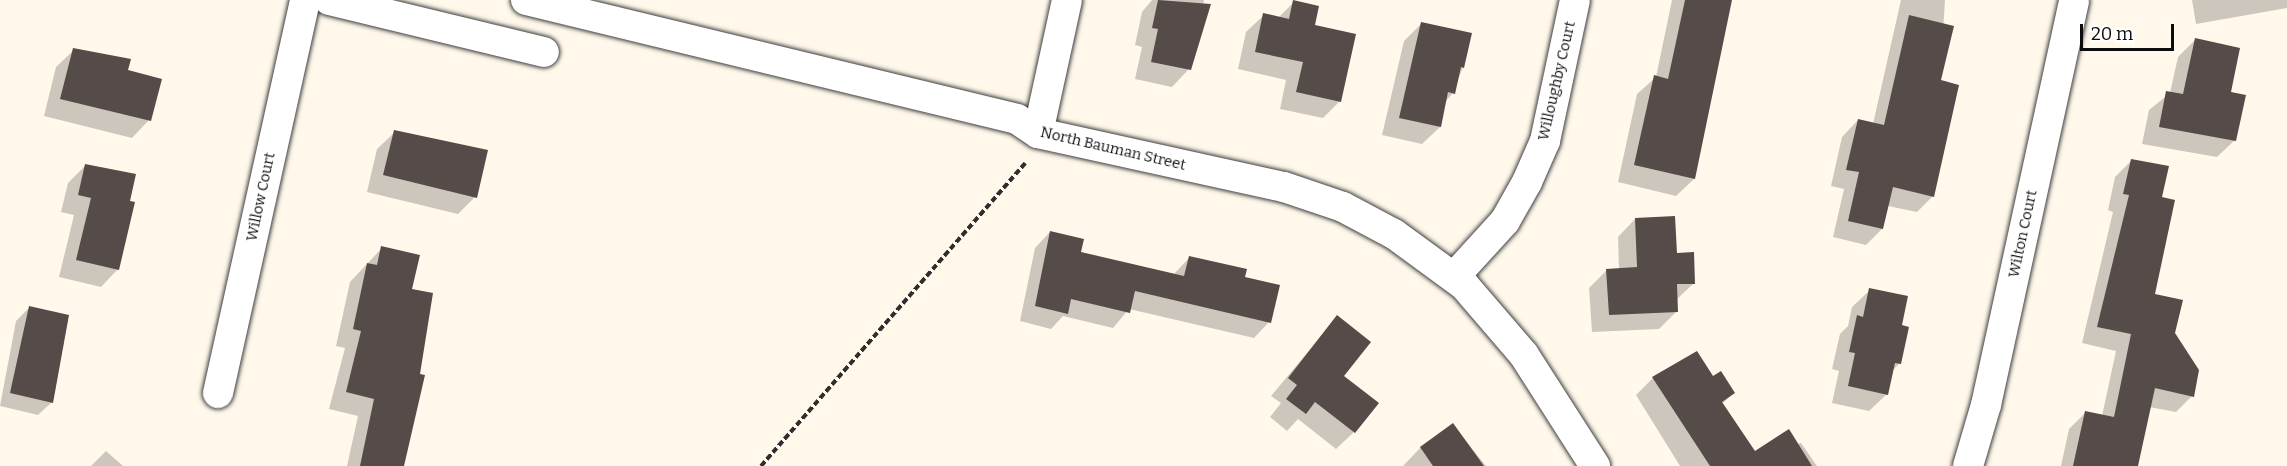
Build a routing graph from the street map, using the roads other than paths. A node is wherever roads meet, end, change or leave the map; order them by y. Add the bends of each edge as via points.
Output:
1 (305, 0) edge
2 (329, 0) edge
3 (1067, 0) edge
4 (1575, 0) edge
5 (2074, 0) edge
6 (540, 2) edge
7 (484, 38) junction
8 (544, 52) dead end
9 (1038, 133) junction
10 (1454, 277) junction
11 (218, 393) dead end
12 (1595, 466) edge
13 (1968, 466) edge

1 - 11 street, Willow Court
2 - 7 street
3 - 9 street
4 - 10 street, Willoughby Court via 1545,141 1527,182 1487,245
5 - 13 street, Wilton Court via 1986,405
6 - 7 street
6 - 9 street, North Bauman Street via 1017,119
7 - 8 street
9 - 10 street, North Bauman Street via 1300,192 1369,219
10 - 12 street, North Bauman Street via 1519,349

